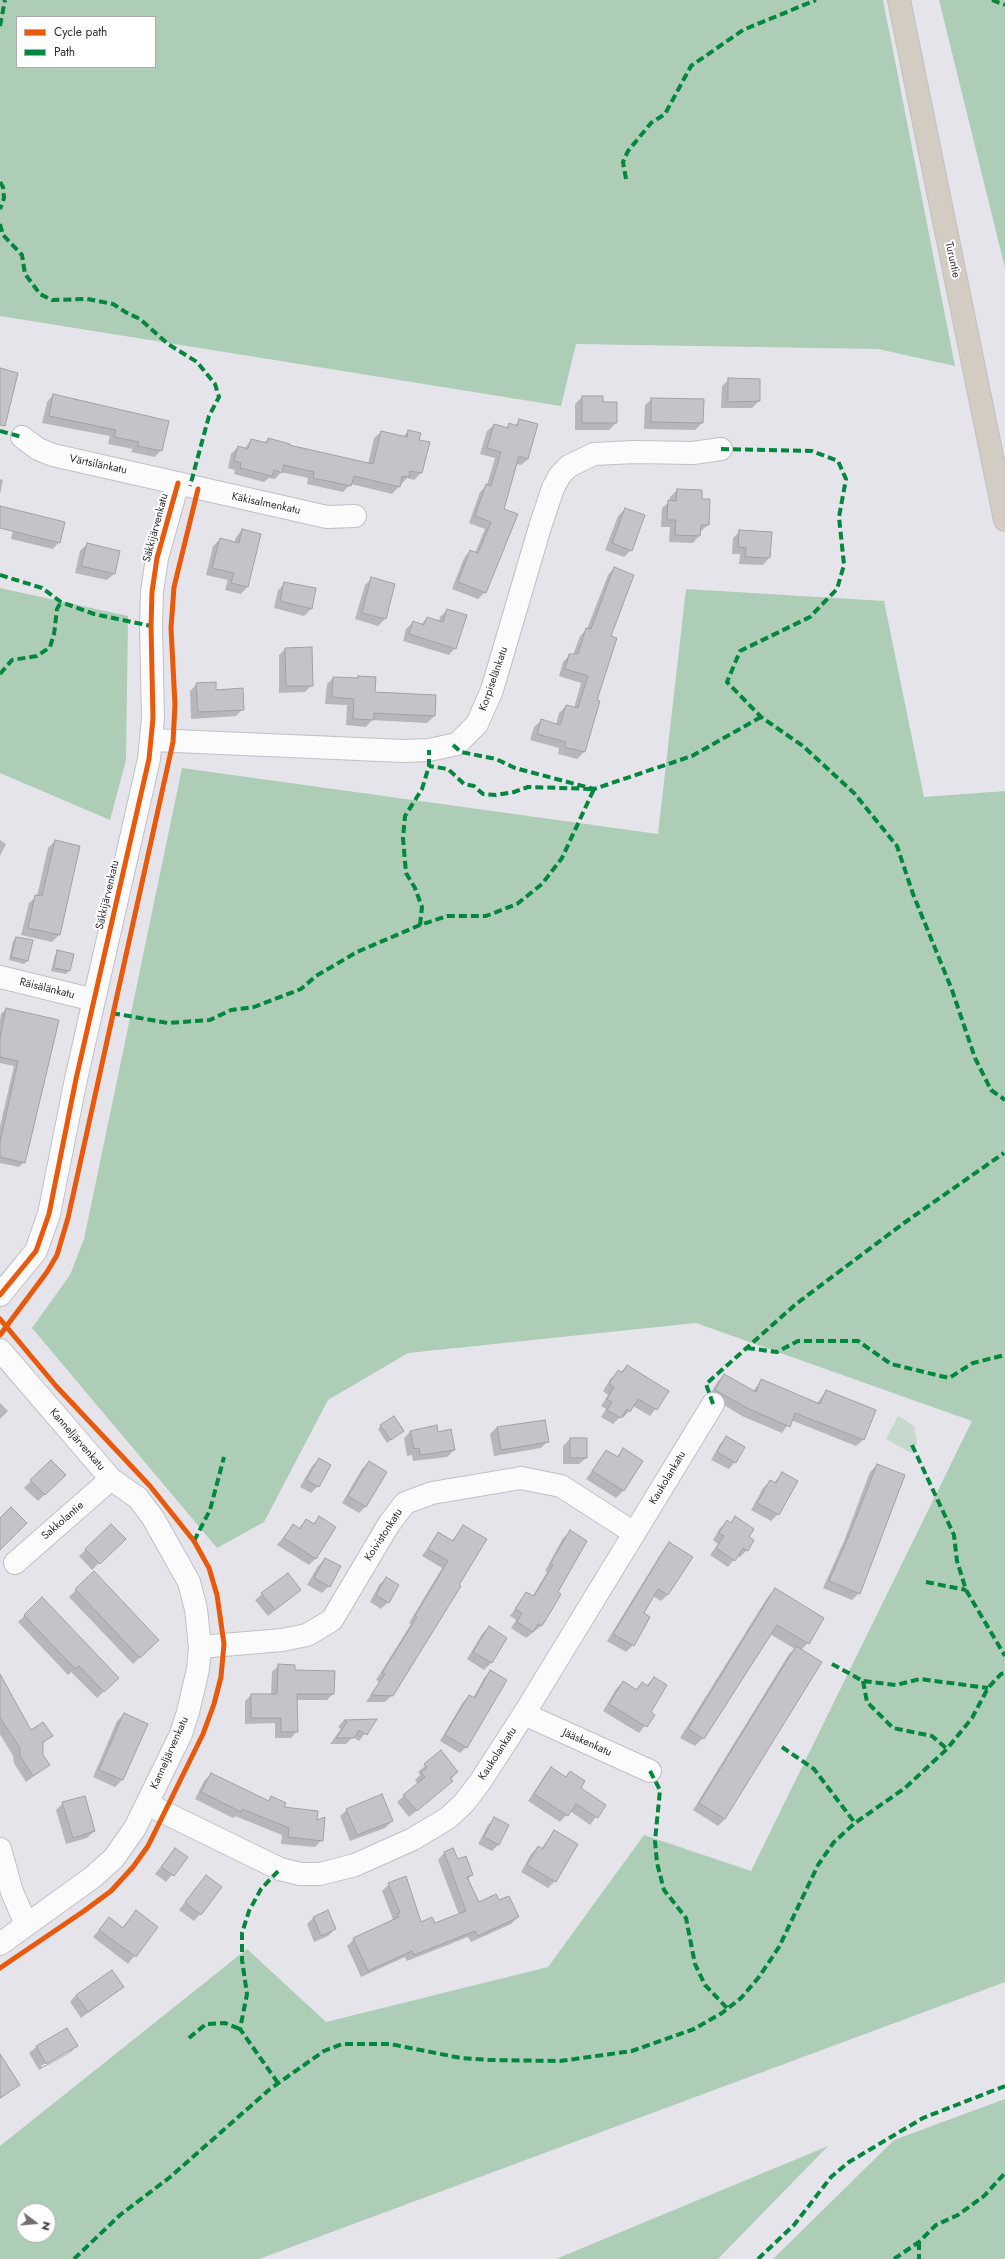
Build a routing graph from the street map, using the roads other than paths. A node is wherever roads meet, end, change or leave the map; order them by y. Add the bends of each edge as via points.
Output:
1 (899, 0) edge
2 (22, 437) dead end
3 (721, 449) dead end
4 (178, 483) junction
5 (355, 516) dead end
6 (1005, 520) edge
7 (152, 740) junction
8 (0, 978) edge
9 (94, 1000) junction
10 (0, 1295) edge
11 (0, 1350) edge
12 (713, 1404) dead end
13 (111, 1479) junction
14 (634, 1533) junction
15 (15, 1563) dead end
16 (200, 1647) junction
17 (524, 1714) junction
18 (650, 1771) dead end
19 (147, 1804) junction
20 (0, 1849) edge
21 (26, 1924) junction
22 (0, 1944) edge

1 - 6 highway, Turuntie
2 - 4 street, Värtsilänkatu via 38,449 53,455
3 - 7 street, Korpiselänkatu via 693,453 594,454 569,466 560,475 540,527 492,690 476,724 457,744 429,750 404,751
4 - 5 street, Käkisalmenkatu via 327,517
4 - 7 street, Säkkijärvenkatu via 157,558 152,592
7 - 9 street, Säkkijärvenkatu
8 - 9 street, Räisälänkatu
9 - 10 street, Säkkijärvenkatu via 49,1214 36,1251
11 - 13 street, Kanneljärvenkatu
12 - 14 street, Kaukolankatu
13 - 15 street, Sakkolantie
13 - 16 street, Kanneljärvenkatu via 142,1503 182,1567 196,1609
14 - 16 street, Koivistonkatu via 561,1486 521,1478 432,1493 405,1503 389,1524 332,1620 307,1635 282,1640
14 - 17 street, Kaukolankatu
16 - 19 street, Kanneljärvenkatu via 197,1677 188,1712
17 - 18 street, Jääskenkatu
17 - 19 street, Kaukolankatu via 480,1782 448,1818 393,1849 336,1871 300,1874 280,1869
19 - 21 street, Kanneljärvenkatu via 135,1828 114,1858 93,1877
20 - 21 street via 12,1892
21 - 22 street, Kanneljärvenkatu

